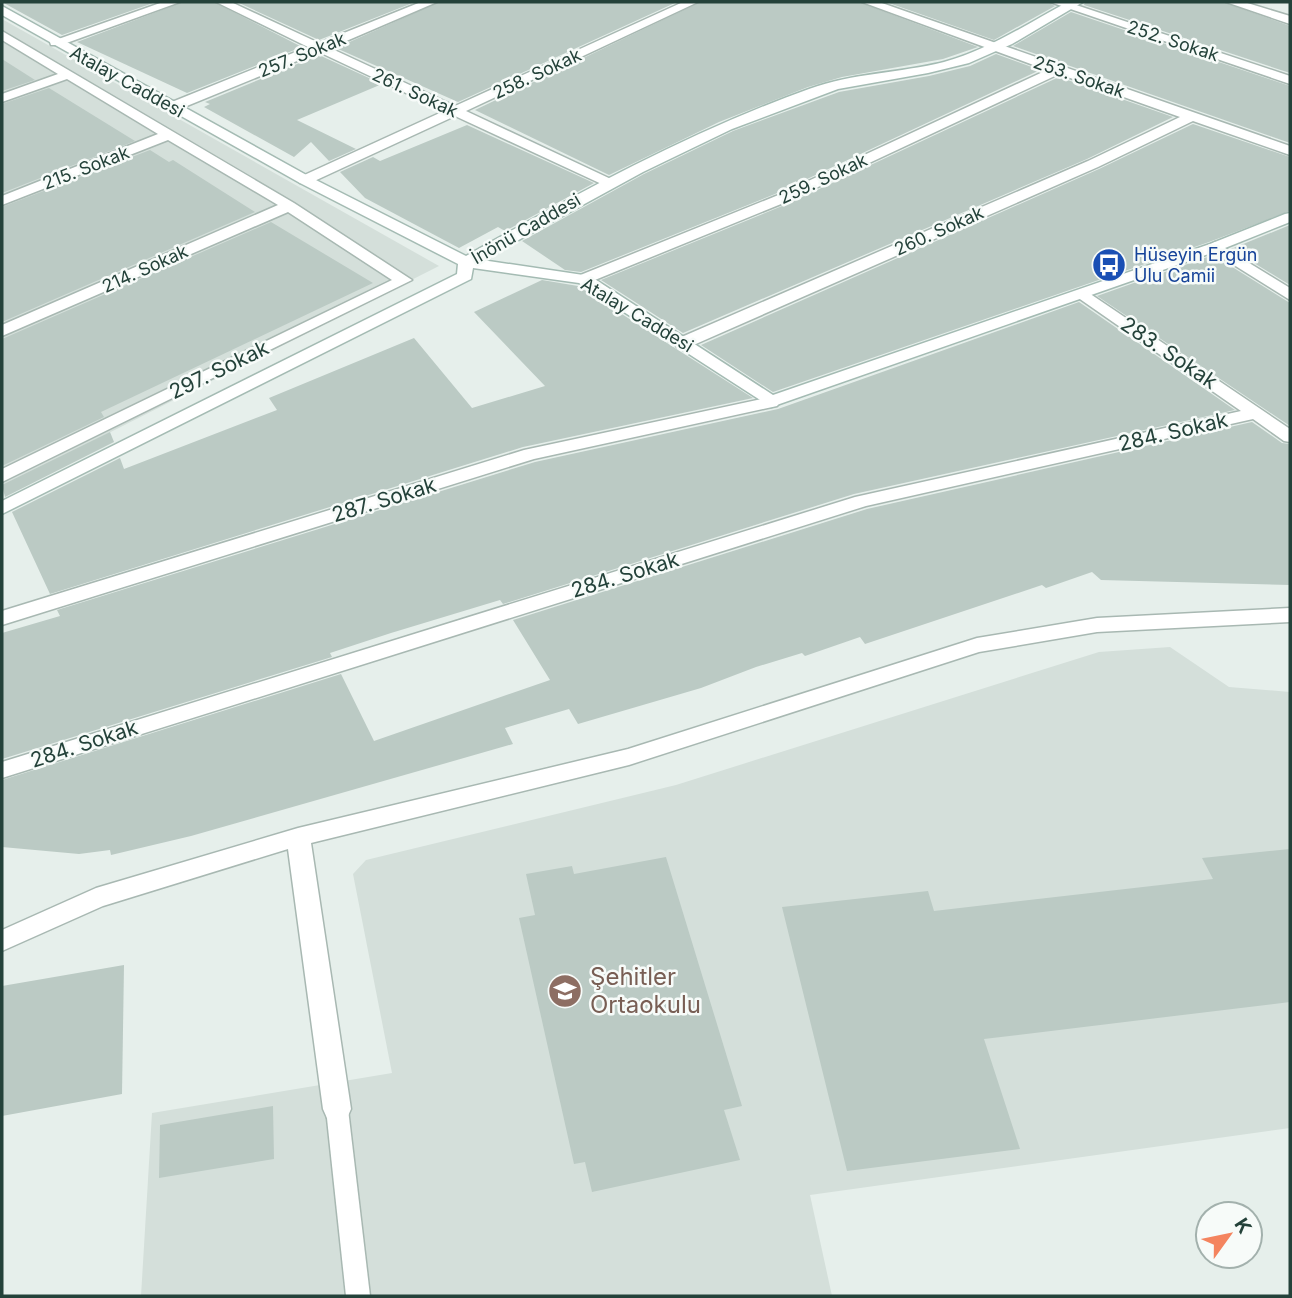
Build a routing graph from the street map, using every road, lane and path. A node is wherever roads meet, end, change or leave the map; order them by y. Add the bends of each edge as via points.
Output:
1 (174, 2) edge
2 (222, 2) edge
3 (431, 2) edge
4 (692, 2) edge
5 (868, 2) edge
6 (1232, 2) edge
7 (1067, 3) edge
8 (2, 10) edge
9 (1290, 20) edge
10 (2, 35) edge
11 (56, 42) junction
12 (994, 48) junction
13 (318, 49) junction
14 (1057, 70) junction
15 (67, 75) junction
16 (1290, 80) edge
17 (2, 99) edge
18 (172, 107) junction
19 (455, 112) junction
20 (1193, 116) junction
21 (170, 134) junction
22 (1290, 151) edge
23 (304, 180) junction
24 (608, 183) junction
25 (2, 201) edge
26 (289, 206) junction
27 (1290, 217) edge
28 (1215, 247) junction
29 (466, 262) junction
30 (584, 279) junction
31 (1083, 294) junction
32 (1290, 295) edge
33 (2, 331) edge
34 (683, 342) junction
35 (771, 402) junction
36 (1257, 413) junction
37 (1290, 436) edge
38 (2, 476) edge
39 (2, 508) edge
40 (1290, 615) edge
41 (2, 618) edge
42 (2, 770) edge
43 (298, 837) junction
44 (2, 941) edge
45 (337, 1109) joint
46 (359, 1296) edge

1 - 11 street
2 - 13 street, 261. Sokak
3 - 13 street, 257. Sokak
4 - 19 street, 258. Sokak
5 - 12 street, 253. Sokak
6 - 9 street
7 - 12 street, İnönü Caddesi
7 - 16 street, 252. Sokak
8 - 11 street, Atalay Caddesi
10 - 15 street
11 - 18 street, Atalay Caddesi
12 - 14 street, 253. Sokak
12 - 24 street, İnönü Caddesi via 928,70 821,89 705,136
13 - 18 street, 257. Sokak
13 - 19 street, 261. Sokak
14 - 20 street, 253. Sokak
14 - 30 street, 259. Sokak via 780,199
15 - 17 street
15 - 21 street
18 - 23 street, Atalay Caddesi
19 - 23 street, 258. Sokak
19 - 24 street, 261. Sokak
20 - 22 street, 253. Sokak
20 - 34 street, 260. Sokak
21 - 25 street, 215. Sokak
21 - 26 street
23 - 29 street, Atalay Caddesi
24 - 29 street, İnönü Caddesi
26 - 33 street, 214. Sokak
26 - 38 street, 297. Sokak via 404,280
27 - 28 street
28 - 31 street
28 - 32 street
29 - 30 street, Atalay Caddesi
29 - 39 street, İnönü Caddesi via 466,276
30 - 34 street, Atalay Caddesi
31 - 35 street
31 - 36 street, 283. Sokak
34 - 35 street, Atalay Caddesi
35 - 41 street, 287. Sokak via 530,454
36 - 37 street, 283. Sokak
36 - 42 street, 284. Sokak via 862,501
40 - 43 street via 1097,625 977,645 629,757
43 - 44 street via 96,898
43 - 45 street
45 - 46 lane

